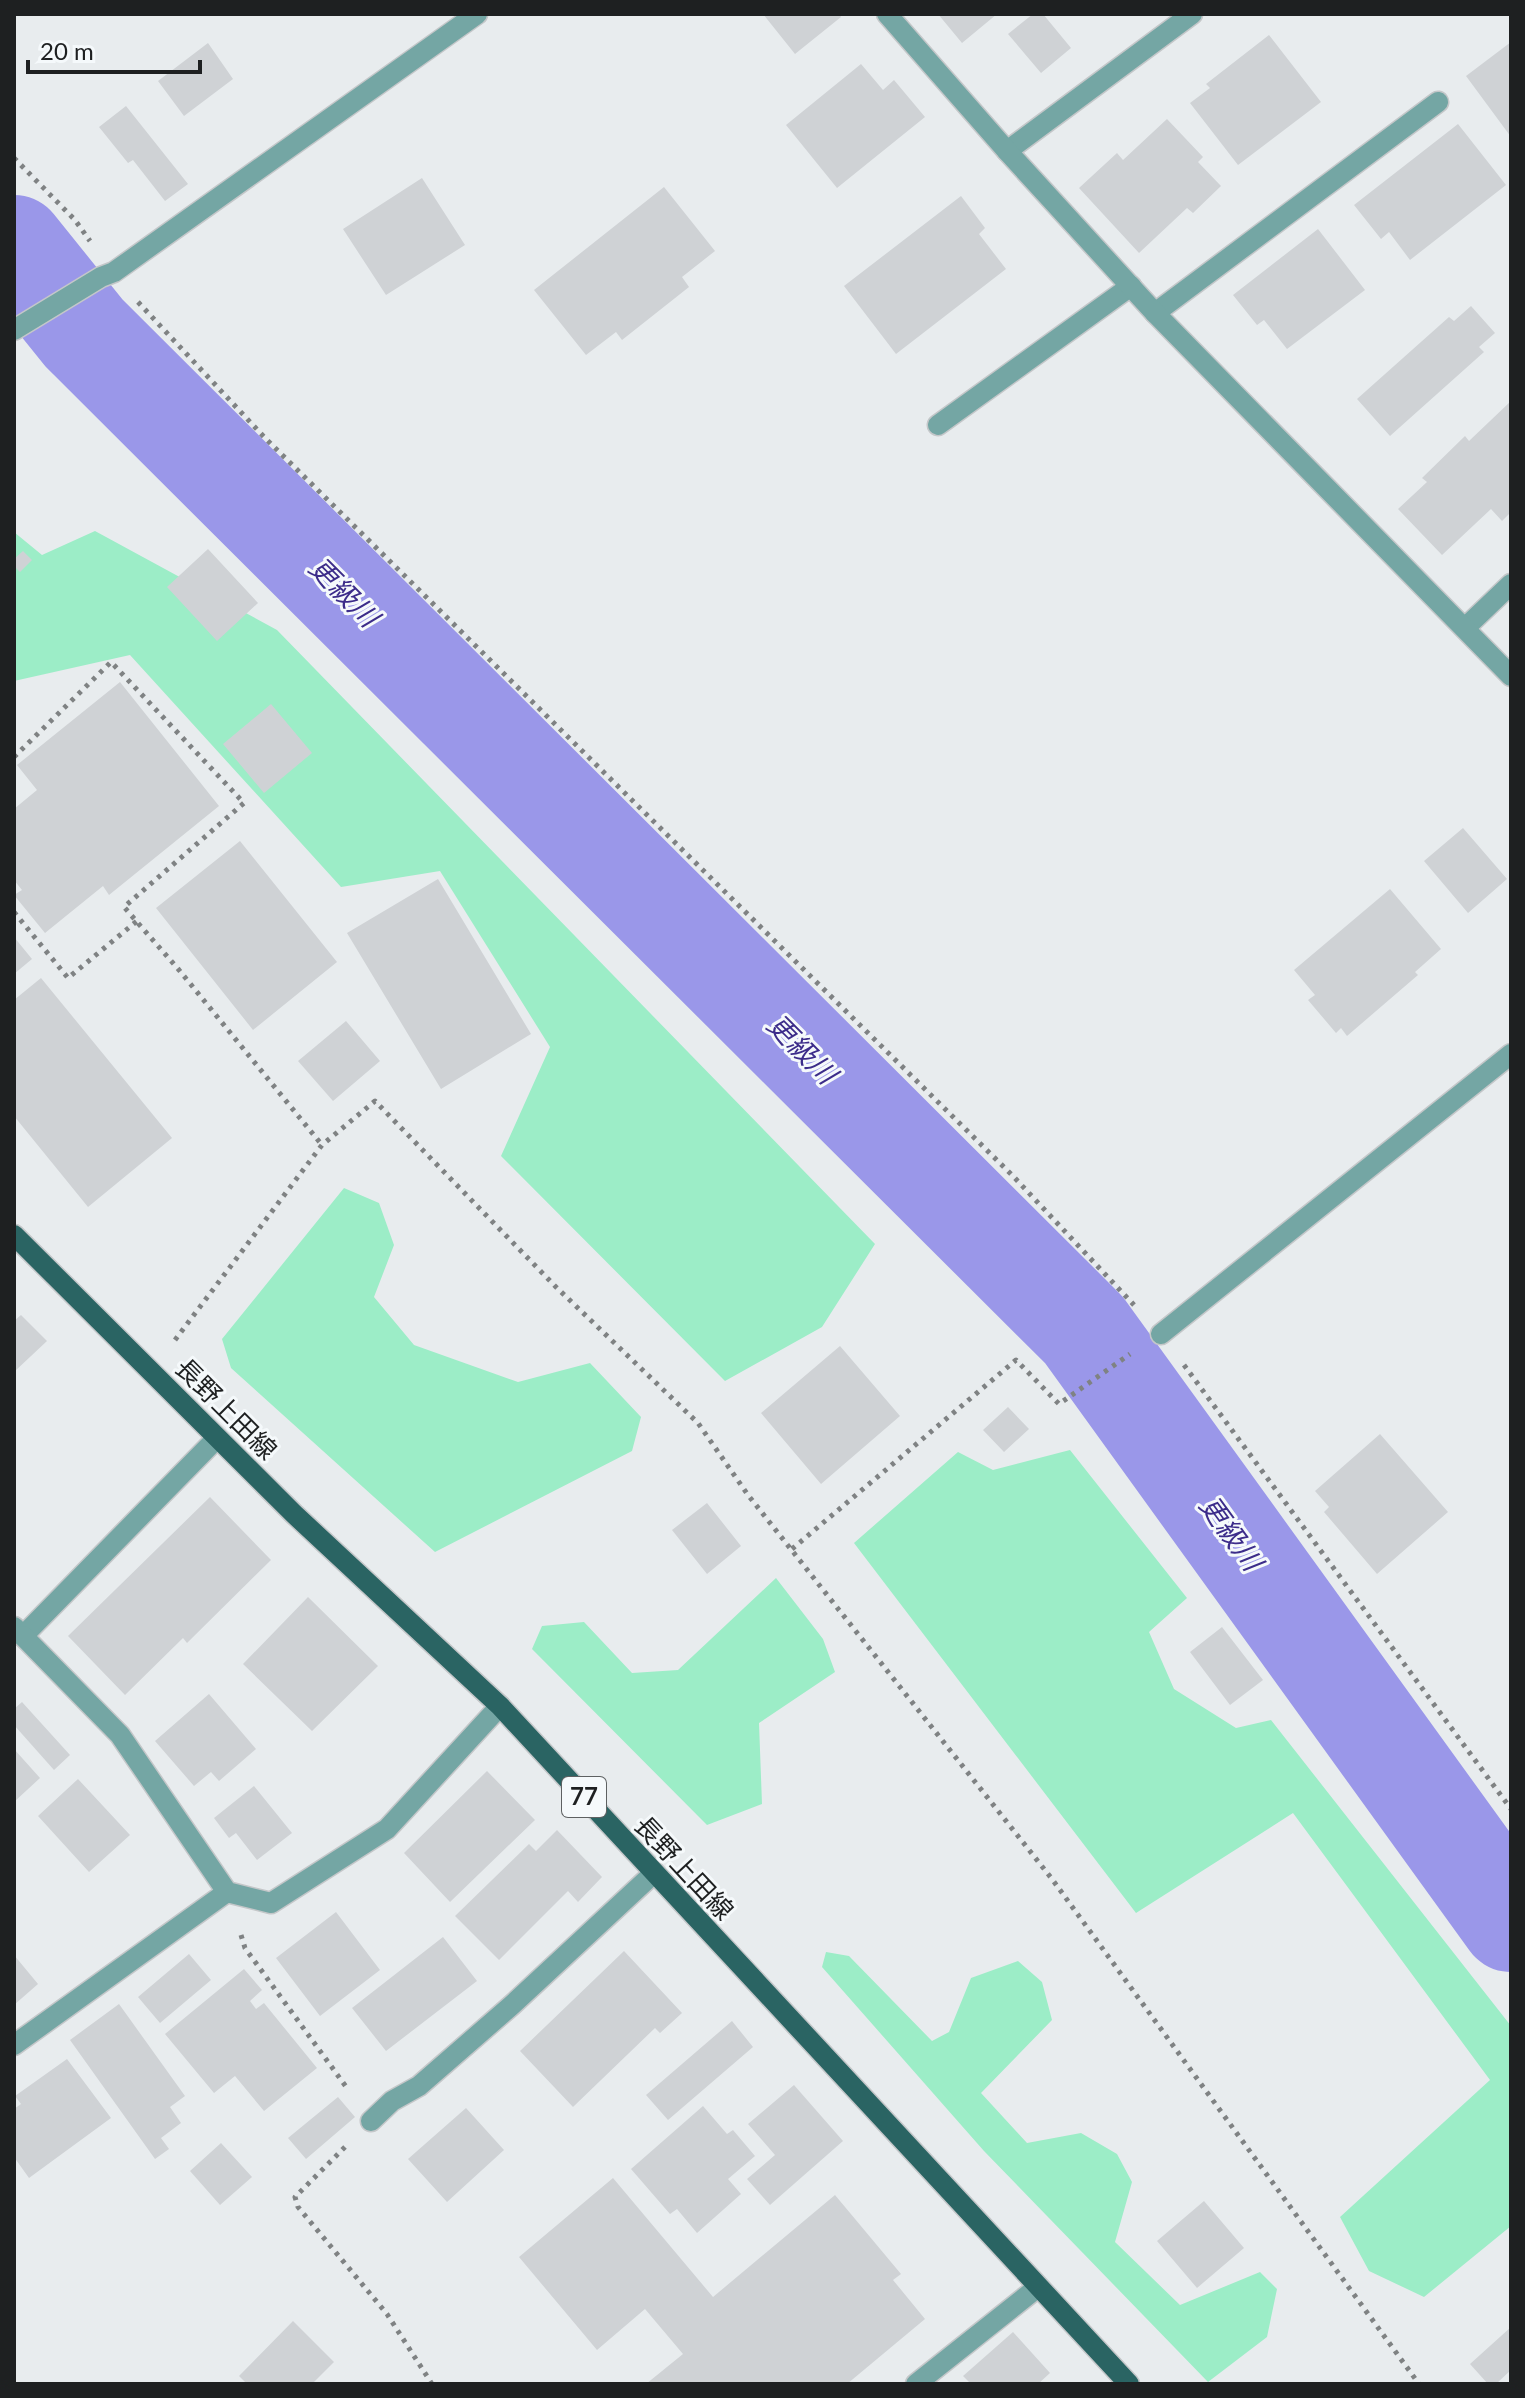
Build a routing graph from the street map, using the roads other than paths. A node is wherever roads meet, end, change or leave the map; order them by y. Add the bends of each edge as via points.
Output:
1 (477, 14) edge
2 (887, 14) edge
3 (1192, 14) edge
4 (1438, 102) dead end
5 (1007, 151) junction
6 (1131, 286) junction
7 (1155, 313) junction
8 (14, 330) edge
9 (938, 425) dead end
10 (1511, 584) edge
11 (1465, 628) junction
12 (1511, 676) edge
13 (1511, 1054) edge
14 (14, 1235) edge
15 (1161, 1334) road end
16 (217, 1438) junction
17 (18, 1632) edge
18 (500, 1706) junction
19 (654, 1873) junction
20 (227, 1892) junction
21 (14, 2045) edge
22 (371, 2121) road end
23 (1038, 2287) junction
24 (916, 2384) edge
25 (1129, 2384) edge

1 - 8 street via 107,274
2 - 5 street
3 - 5 street
4 - 7 street
5 - 6 street
6 - 7 street
6 - 9 street
7 - 11 street
10 - 11 street
11 - 12 street
13 - 15 street
14 - 16 main road, 長野上田線 / 77
16 - 17 street
16 - 18 main road, 長野上田線 / 77
17 - 20 street via 120,1735
18 - 19 main road, 長野上田線 / 77
18 - 20 street via 387,1829 271,1903
19 - 22 street via 489,2025
19 - 23 main road, 長野上田線 / 77
20 - 21 street
23 - 24 street
23 - 25 main road, 長野上田線 / 77

